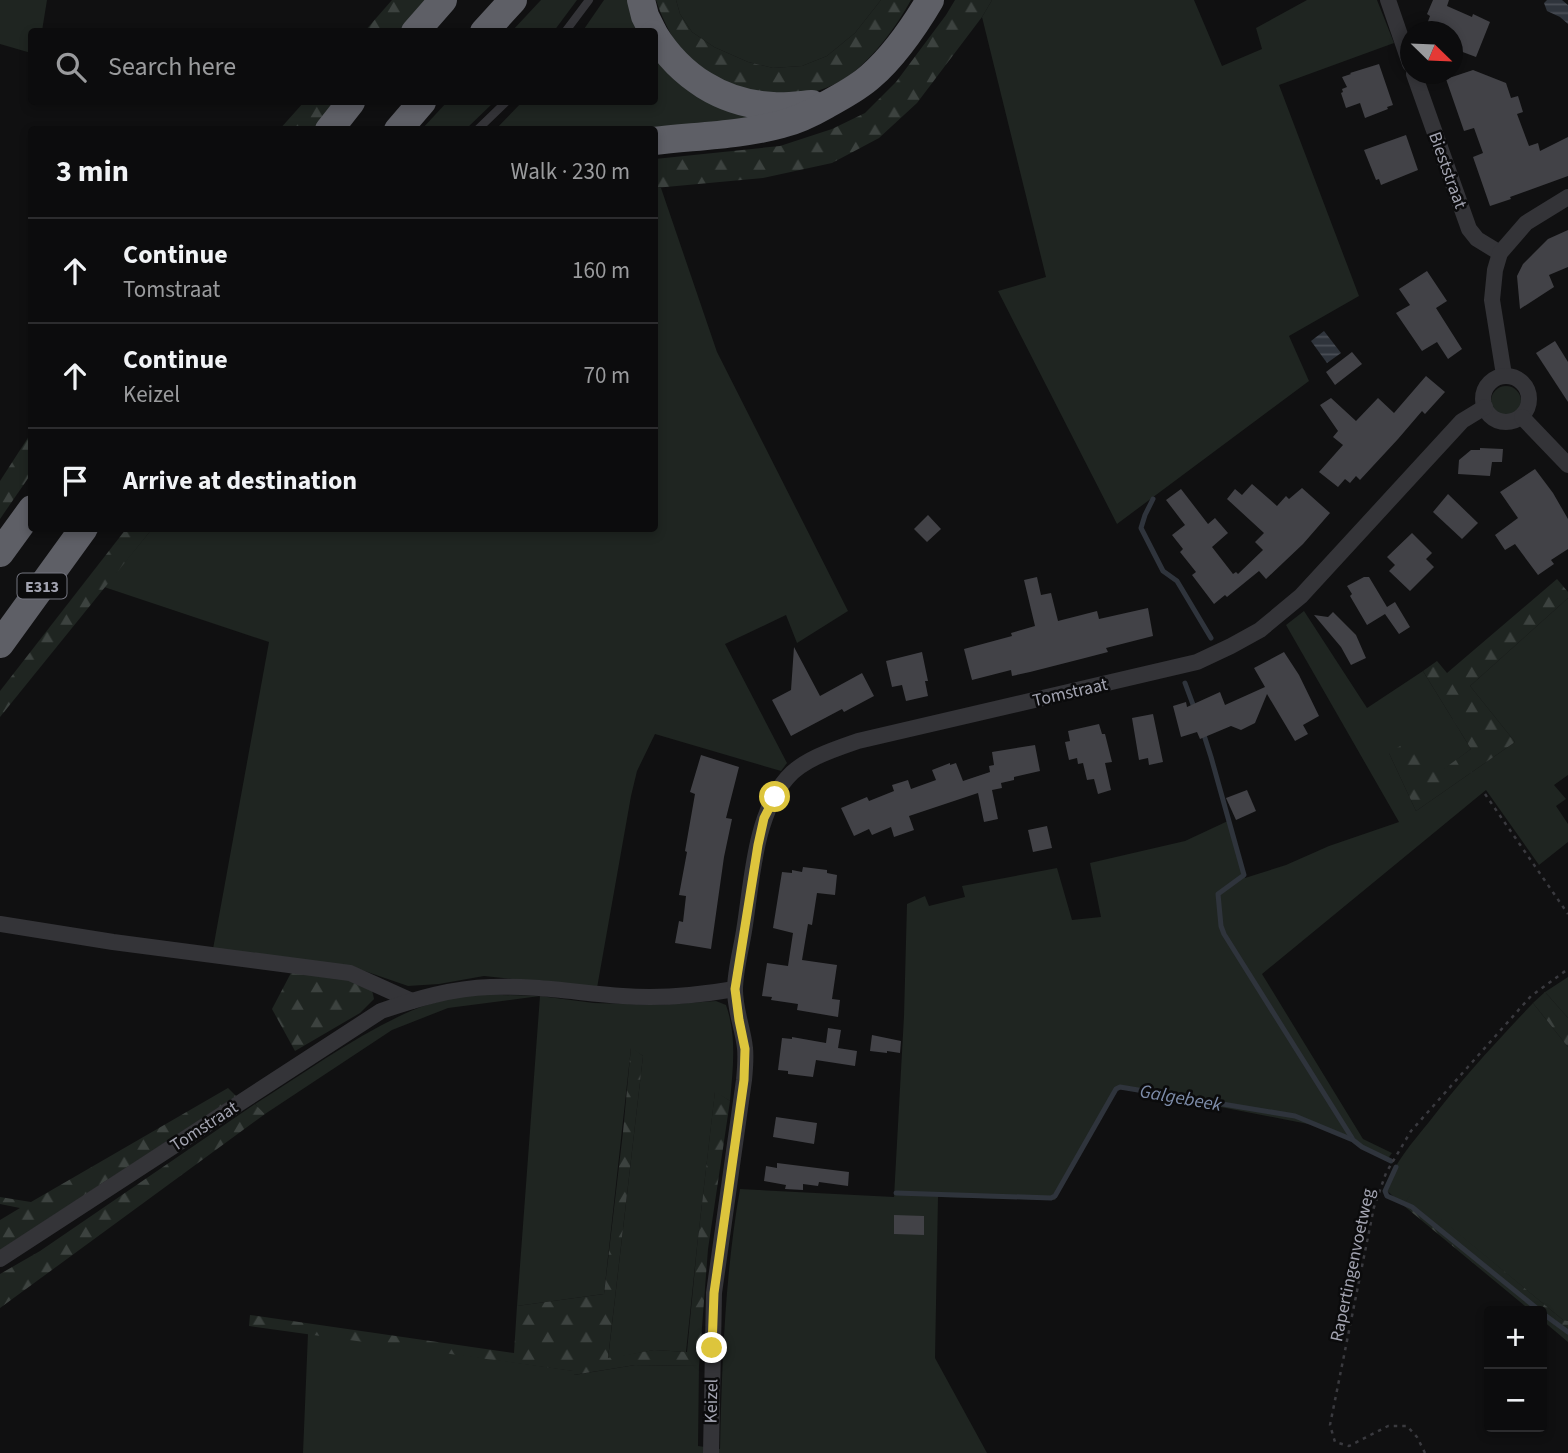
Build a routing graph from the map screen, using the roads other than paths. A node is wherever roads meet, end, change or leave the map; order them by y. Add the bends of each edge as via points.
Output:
1 (443, 0) edge
2 (513, 0) edge
3 (589, 0) edge
4 (641, 0) edge
5 (930, 0) edge
6 (1388, 0) edge
7 (418, 28) edge
8 (488, 28) edge
9 (568, 28) edge
10 (651, 28) edge
11 (1400, 35) edge
12 (658, 38) edge
13 (1418, 84) edge
14 (832, 102) junction
15 (349, 105) edge
16 (419, 105) edge
17 (503, 105) edge
18 (332, 126) edge
19 (401, 126) edge
20 (481, 126) edge
21 (658, 141) edge
22 (1568, 197) edge
23 (1500, 253) junction
24 (1504, 375) junction
25 (1485, 407) junction
26 (1522, 417) junction
27 (1568, 465) edge
28 (28, 514) edge
29 (81, 532) edge
30 (0, 553) edge
31 (0, 644) edge
32 (0, 924) edge
33 (735, 989) junction
34 (412, 1001) junction
35 (731, 1183) joint
36 (0, 1259) edge
37 (710, 1453) edge

1 - 7 highway
2 - 8 highway
3 - 9 lane
4 - 10 highway
5 - 14 highway via 887,61
6 - 11 street
12 - 14 highway via 687,74 733,99 773,106
13 - 23 street, Bieststraat via 1469,229
14 - 21 highway via 779,125
15 - 18 highway
16 - 19 highway
17 - 20 lane
22 - 23 street via 1526,223
23 - 24 street via 1492,300
24 - 25 street via 1487,386
24 - 26 street via 1527,387 1530,397
25 - 26 street via 1503,422
25 - 33 street, Tomstraat via 1462,421 1301,596 1260,630 1231,646 1198,662 858,741 804,764 788,777 764,818
26 - 27 street
28 - 30 highway
29 - 31 highway, E313
32 - 34 street via 350,973
33 - 34 street, Tomstraat via 626,996 490,987
33 - 35 street, Tomstraat via 745,1049
34 - 36 street, Tomstraat via 381,1011
35 - 37 street, Keizel via 714,1293

